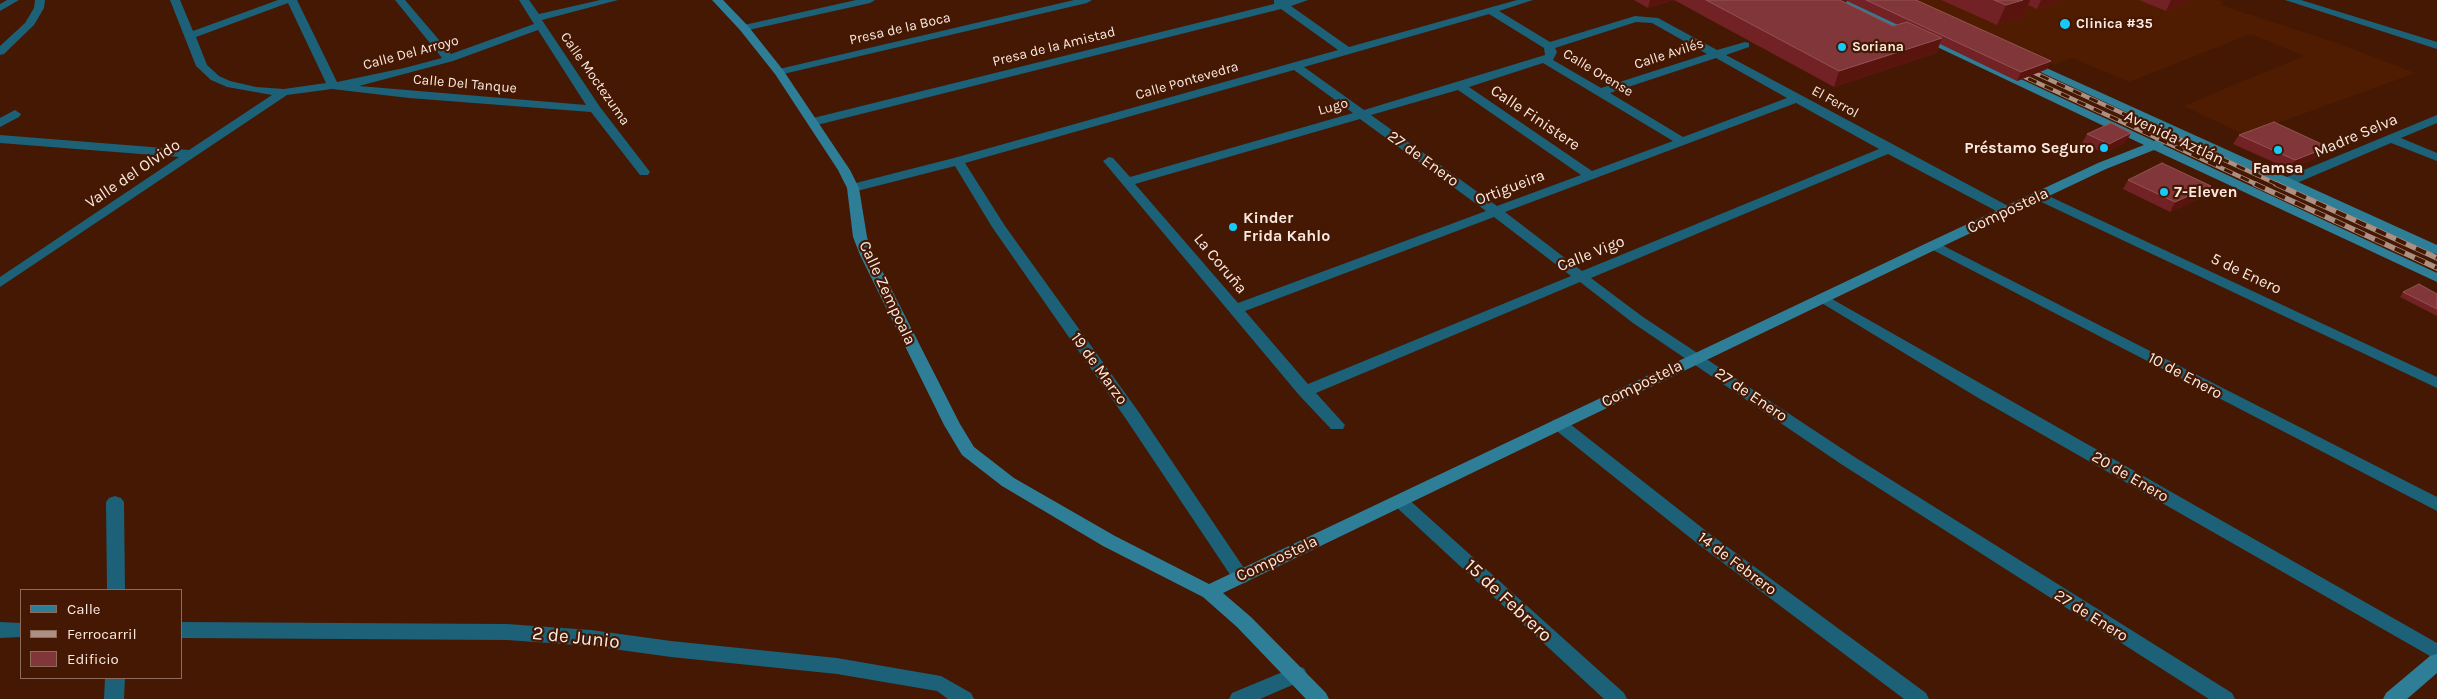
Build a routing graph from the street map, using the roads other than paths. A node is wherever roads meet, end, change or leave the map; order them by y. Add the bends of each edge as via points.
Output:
1 (14, 0) edge
2 (40, 0) edge
3 (175, 0) edge
4 (290, 0) edge
5 (400, 0) edge
6 (524, 0) edge
7 (613, 0) edge
8 (717, 0) edge
9 (870, 0) edge
10 (1086, 0) edge
11 (1303, 0) edge
12 (1528, 0) edge
13 (1843, 0) edge
14 (2290, 0) edge
15 (1279, 3) edge
16 (0, 8) edge
17 (1491, 11) junction
18 (539, 22) junction
19 (744, 28) junction
20 (191, 35) junction
21 (1746, 45) dead end
22 (1548, 46) junction
23 (2437, 46) edge
24 (0, 52) edge
25 (1348, 52) junction
26 (1718, 55) junction
27 (449, 59) junction
28 (2019, 59) edge
29 (1546, 60) junction
30 (1296, 66) junction
31 (779, 72) junction
32 (334, 86) junction
33 (1460, 86) junction
34 (284, 92) junction
35 (1601, 92) junction
36 (1797, 98) junction
37 (595, 109) junction
38 (15, 114) dead end
39 (1361, 114) junction
40 (2437, 119) edge
41 (813, 122) junction
42 (0, 123) edge
43 (2178, 132) junction
44 (0, 139) edge
45 (2392, 139) junction
46 (1682, 141) junction
47 (2153, 146) junction
48 (1889, 149) junction
49 (191, 154) junction
50 (2437, 157) edge
51 (958, 161) junction
52 (1109, 161) dead end
53 (644, 172) dead end
54 (1591, 176) junction
55 (1128, 182) junction
56 (2287, 182) junction
57 (853, 188) junction
58 (2040, 196) junction
59 (2007, 211) junction
60 (1496, 212) junction
61 (1934, 245) junction
62 (2437, 250) edge
63 (1581, 277) junction
64 (2437, 278) edge
65 (0, 283) edge
66 (1825, 299) junction
67 (1236, 309) junction
68 (1696, 358) junction
69 (2437, 383) edge
70 (1305, 391) junction
71 (1558, 424) junction
72 (1337, 425) dead end
73 (1400, 501) junction
74 (115, 502) dead end
75 (2437, 505) edge
76 (1241, 576) junction
77 (116, 589) edge
78 (1209, 592) junction
79 (0, 630) edge
80 (20, 630) edge
81 (182, 630) edge
82 (2437, 652) edge
83 (2437, 662) edge
84 (1297, 674) junction
85 (115, 679) edge
86 (114, 699) edge
87 (964, 699) edge
88 (1239, 699) edge
89 (1319, 699) edge
90 (1617, 699) edge
91 (1919, 699) edge
92 (2225, 699) edge
93 (2393, 699) edge

1 - 16 street
2 - 24 street via 29,25
3 - 20 street, Calle Del Arroyo
4 - 20 street
4 - 32 street
5 - 27 street
6 - 18 street, Calle Moctezuma
7 - 18 street, Calle Del Arroyo
8 - 19 street, Calle Zempoala
9 - 19 street
10 - 31 street, Presa de la Boca
11 - 15 street, Presa de la Amistad
12 - 17 street, Calle Pontevedra
13 - 47 street, Avenida Aztlán
14 - 23 street
15 - 25 street
15 - 41 street, Presa de la Amistad
17 - 22 street, Calle Orense
17 - 25 street, Calle Pontevedra
18 - 27 street, Calle Del Arroyo
18 - 37 street, Calle Moctezuma
19 - 31 street, Calle Zempoala
20 - 34 street, Calle Del Arroyo via 202,66 215,78 256,90
21 - 26 street, Calle Avilés
22 - 26 street, El Ferrol via 1635,19 1648,18 1667,25
22 - 29 street, Calle Orense via 1552,55
25 - 30 street, Calle Pontevedra
26 - 35 street, Calle Avilés
26 - 36 street, El Ferrol
27 - 32 street, Calle Del Arroyo
28 - 43 street, Avenida Aztlán
29 - 33 street, Lugo
29 - 35 street, Calle Orense
30 - 39 street, 27 de Enero
30 - 51 street, Calle Pontevedra
31 - 41 street, Calle Zempoala
32 - 34 street, Calle Del Arroyo
32 - 37 street, Calle Del Tanque
33 - 39 street, Lugo
33 - 54 street, Calle Finistere
34 - 49 street, Valle del Olvido
35 - 46 street, Calle Orense
36 - 46 street, Ortigueira
36 - 48 street, El Ferrol
37 - 53 street, Calle Moctezuma
38 - 42 street
39 - 55 street, Lugo
39 - 60 street, 27 de Enero
40 - 45 street, Madre Selva
41 - 57 street, Calle Zempoala
43 - 47 street, Compostela
43 - 56 street, Avenida Aztlán
44 - 49 street
45 - 50 street
45 - 56 street, Madre Selva
46 - 54 street, Ortigueira
47 - 58 street, Compostela
47 - 64 street, Avenida Aztlán
48 - 59 street, El Ferrol
48 - 63 street, Calle Vigo
49 - 65 street, Valle del Olvido
51 - 57 street, Calle Pontevedra
51 - 76 street, 19 de Marzo via 999,227
52 - 55 street, La Coruña
54 - 60 street, Ortigueira
55 - 67 street, La Coruña
56 - 62 street, Avenida Aztlán
57 - 78 street, Calle Zempoala via 860,237 867,255 968,451 1008,482 1109,541
58 - 59 street, Compostela
58 - 69 street, 5 de Enero
59 - 61 street, Compostela
60 - 63 street, 27 de Enero
60 - 67 street, Ortigueira
61 - 66 street, Compostela
61 - 75 street, 10 de Enero
63 - 68 street, 27 de Enero
63 - 70 street, Calle Vigo
66 - 68 street, Compostela
66 - 82 street, 20 de Enero via 1986,395
67 - 70 street, La Coruña
68 - 71 street, Compostela
68 - 92 street, 27 de Enero via 1847,460
70 - 72 street, La Coruña
71 - 73 street, Compostela
71 - 91 street, 14 de Febrero via 1704,539
73 - 76 street, Compostela
73 - 90 street, 15 de Febrero
74 - 77 street
76 - 78 street, Compostela
78 - 84 street
79 - 80 street
81 - 87 street, 2 de Junio via 507,632 591,638 837,666 941,684
83 - 93 street
84 - 88 street
84 - 89 street
85 - 86 street

